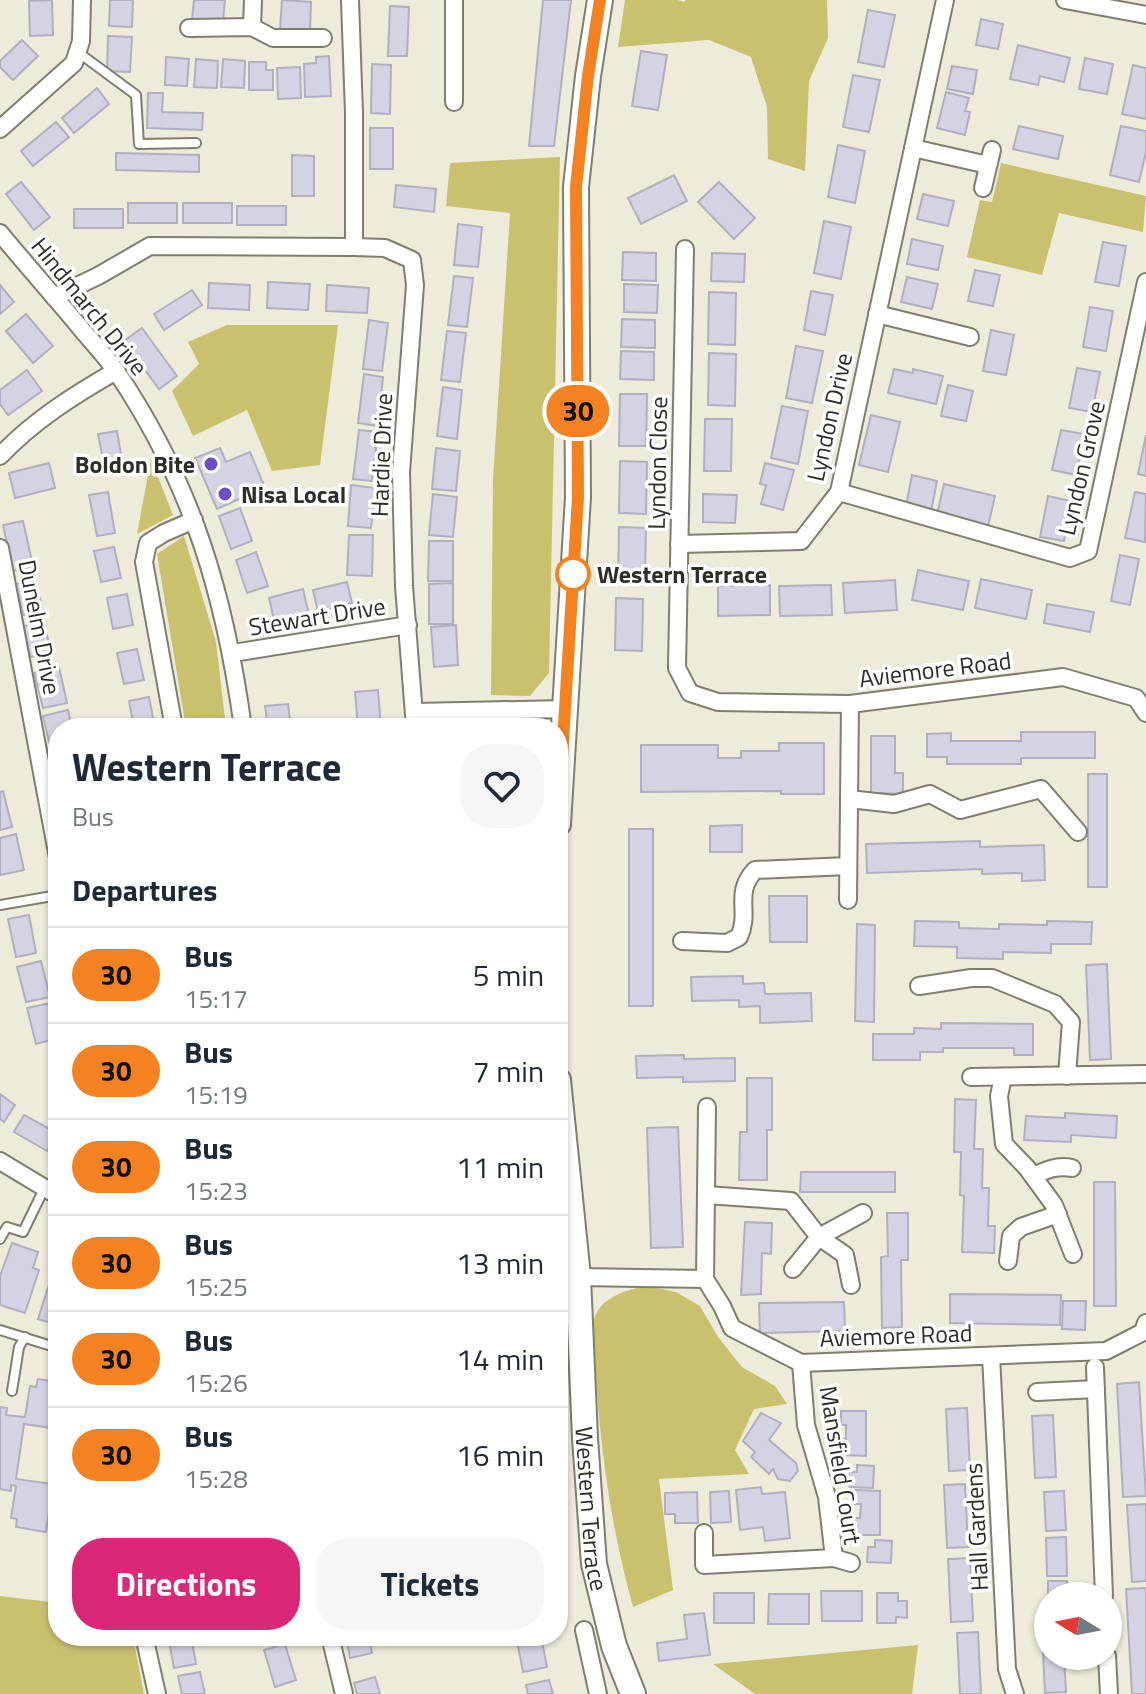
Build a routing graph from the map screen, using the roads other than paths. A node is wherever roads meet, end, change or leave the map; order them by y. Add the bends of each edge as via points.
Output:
1 (82, 0) edge
2 (253, 0) edge
3 (454, 0) edge
4 (600, 0) edge
5 (945, 0) edge
6 (1065, 0) edge
7 (350, 1) edge
8 (1146, 15) edge
9 (252, 27) junction
10 (189, 28) dead end
11 (323, 38) dead end
12 (79, 53) junction
13 (454, 102) dead end
14 (0, 129) edge
15 (196, 143) dead end
16 (913, 148) junction
17 (983, 188) dead end
18 (0, 233) edge
19 (354, 247) junction
20 (685, 249) dead end
21 (1146, 282) edge
22 (54, 297) junction
23 (877, 314) junction
24 (970, 337) dead end
25 (116, 371) junction
26 (0, 456) edge
27 (839, 492) junction
28 (194, 520) junction
29 (679, 544) junction
30 (0, 548) edge
31 (7, 617) edge
32 (408, 625) junction
33 (233, 653) junction
34 (718, 702) joint
35 (850, 704) junction
36 (565, 709) junction
37 (1146, 713) edge
38 (172, 718) edge
39 (242, 718) edge
40 (415, 718) edge
41 (442, 718) edge
42 (564, 718) edge
43 (849, 799) junction
44 (48, 811) edge
45 (1078, 832) dead end
46 (848, 866) junction
47 (48, 897) edge
48 (848, 900) dead end
49 (0, 905) edge
50 (682, 941) dead end
51 (919, 986) dead end
52 (1146, 1074) edge
53 (1067, 1076) junction
54 (971, 1077) dead end
55 (1003, 1077) junction
56 (707, 1107) dead end
57 (0, 1161) edge
58 (1072, 1168) dead end
59 (1033, 1176) junction
60 (568, 1178) edge
61 (48, 1191) edge
62 (706, 1195) junction
63 (48, 1197) edge
64 (863, 1213) dead end
65 (1058, 1214) junction
66 (819, 1237) junction
67 (0, 1239) edge
68 (1073, 1254) dead end
69 (1008, 1261) dead end
70 (793, 1269) dead end
71 (578, 1277) junction
72 (705, 1279) junction
73 (851, 1285) dead end
74 (1146, 1323) edge
75 (0, 1330) edge
76 (25, 1337) junction
77 (48, 1345) edge
78 (991, 1356) junction
79 (801, 1363) junction
80 (1095, 1367) dead end
81 (1096, 1389) junction
82 (12, 1391) dead end
83 (1037, 1392) dead end
84 (704, 1533) dead end
85 (1103, 1582) edge
86 (584, 1630) dead end
87 (146, 1646) edge
88 (332, 1646) edge
89 (1108, 1670) edge
90 (157, 1694) edge
91 (344, 1694) edge
92 (598, 1694) edge
93 (633, 1694) edge
94 (1015, 1694) edge
95 (1109, 1694) edge

1 - 12 street
2 - 9 street
3 - 13 street
4 - 36 main road via 576,187 578,497
5 - 16 street, Lyndon Drive
6 - 8 street
7 - 19 street
9 - 10 street
9 - 11 street via 273,38
12 - 14 street via 67,72
12 - 15 lane via 136,95 139,144
16 - 17 street via 990,158
16 - 23 street, Lyndon Drive
18 - 22 street, Hindmarch Drive
19 - 22 street, Hardie Drive via 150,246
19 - 32 street, Hardie Drive via 385,248 412,260 415,285 401,472
20 - 29 street, Lyndon Close
21 - 27 street, Lyndon Grove via 1088,551 1070,558
22 - 25 street, Hindmarch Drive
23 - 24 street
23 - 27 street, Lyndon Drive
25 - 26 street via 23,432
25 - 28 street, Hindmarch Drive via 171,463
27 - 29 street, Lyndon Drive via 801,541
28 - 33 street, Hindmarch Drive
28 - 38 street via 148,543 144,562
29 - 34 street, Lyndon Close via 677,668 690,693
30 - 31 street, Dunelm Drive
31 - 44 street, Dunelm Drive
32 - 33 street, Stewart Drive
32 - 40 street, Hardie Drive
33 - 39 street, Hindmarch Drive
34 - 35 street, Aviemore Road
35 - 37 street, Aviemore Road via 1063,677 1136,698
35 - 43 street
36 - 41 street, Hardie Drive
36 - 42 main road
43 - 45 street via 894,804 930,794 960,810 1041,789
43 - 46 street
46 - 48 street
46 - 50 street via 755,870 744,882 745,925 739,937 727,943
47 - 49 lane
51 - 53 street via 992,978 1055,1004 1071,1022
52 - 53 street
53 - 55 street
54 - 55 street
55 - 59 street via 999,1096 1004,1144
56 - 62 street
57 - 61 street
58 - 59 street
59 - 65 street
60 - 71 main road, Western Terrace
62 - 66 street via 791,1201
62 - 72 street
63 - 67 lane via 23,1232 7,1227
64 - 66 street
65 - 68 street
65 - 69 street via 1011,1236
66 - 70 street
66 - 73 street via 845,1255
71 - 72 street
71 - 93 main road, Western Terrace via 594,1564 614,1646
72 - 79 street, Aviemore Road via 732,1328
74 - 78 street, Aviemore Road via 1143,1332 1106,1351
75 - 76 lane
76 - 77 lane
76 - 82 lane
78 - 79 street, Aviemore Road
78 - 94 street, Hall Gardens via 1007,1669
79 - 84 street, Mansfield Court via 806,1425 842,1561 704,1565
80 - 81 street
81 - 83 street
81 - 85 street
86 - 92 street
87 - 90 street
88 - 91 street
89 - 95 street

